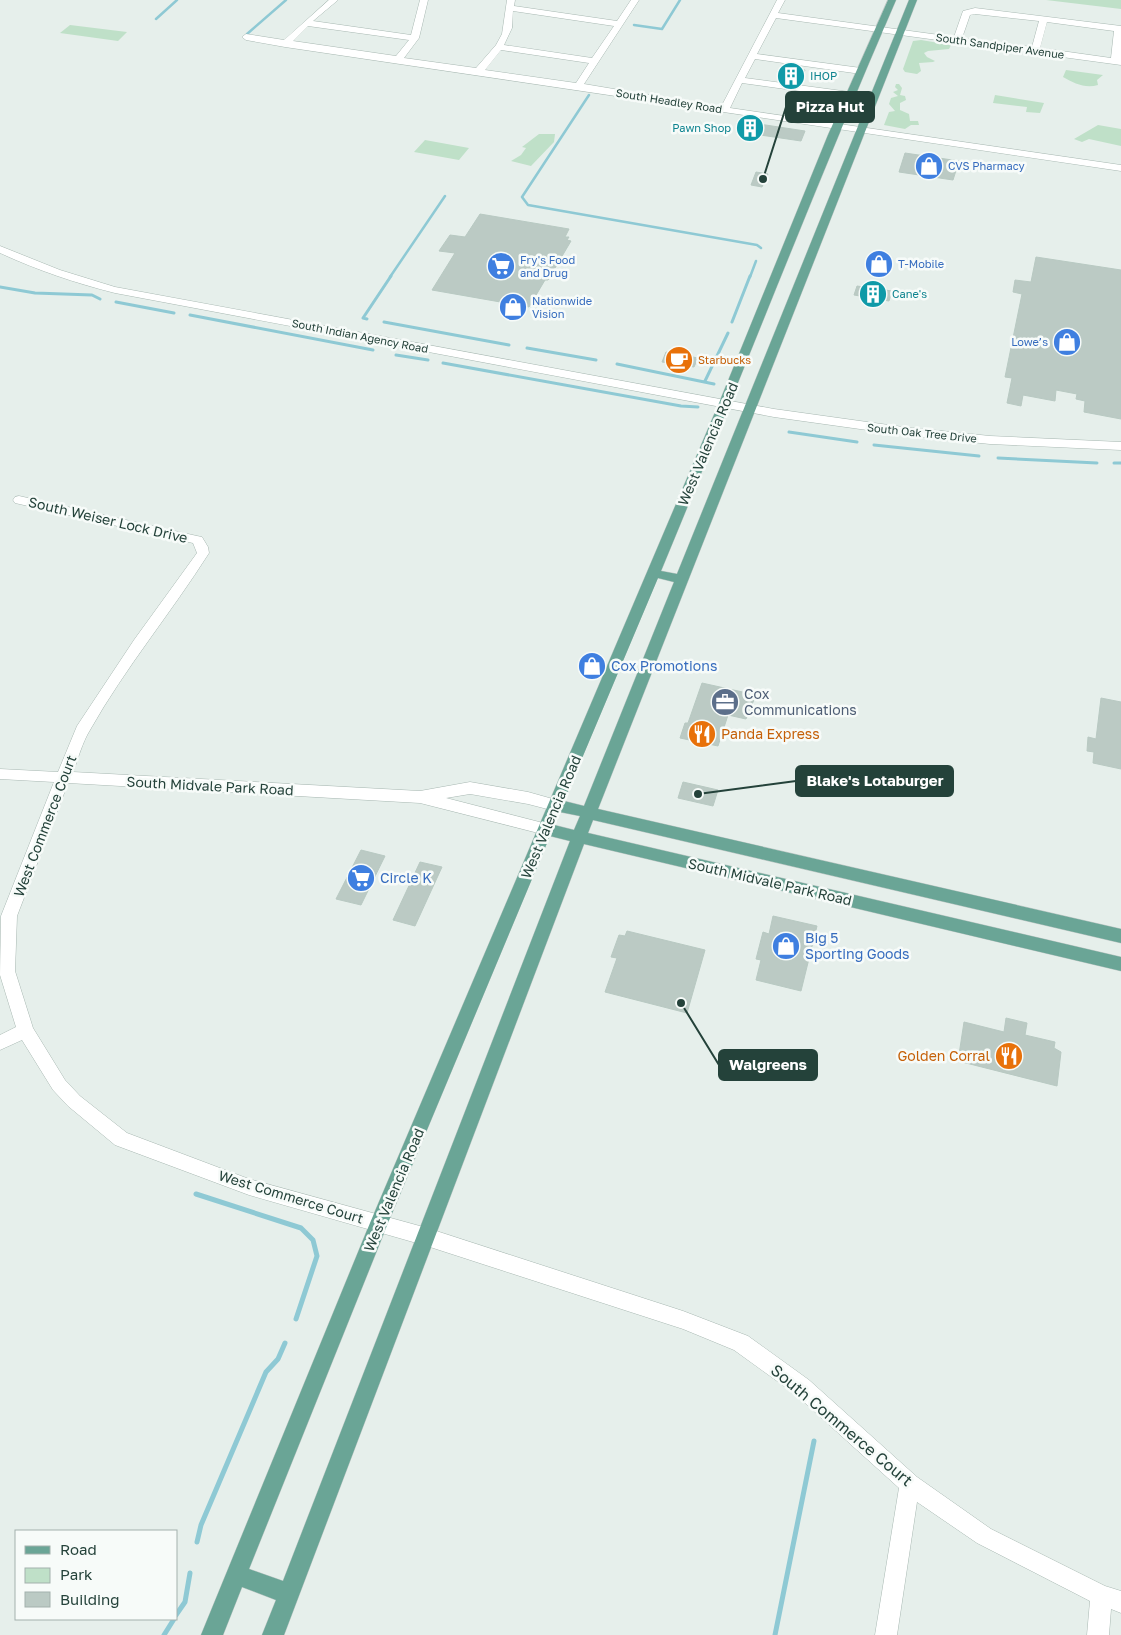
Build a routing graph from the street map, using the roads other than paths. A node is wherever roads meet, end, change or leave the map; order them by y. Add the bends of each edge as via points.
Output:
1 (334, 0) edge
2 (424, 0) edge
3 (635, 0) edge
4 (781, 0) edge
5 (892, 0) edge
6 (913, 0) edge
7 (510, 4) edge
8 (773, 15) junction
9 (1044, 19) junction
10 (306, 23) junction
11 (619, 24) junction
12 (880, 29) junction
13 (1120, 29) edge
14 (900, 33) junction
15 (246, 37) dead end
16 (415, 38) junction
17 (957, 40) junction
18 (286, 44) junction
19 (498, 47) junction
20 (1035, 51) junction
21 (752, 56) junction
22 (397, 61) junction
23 (594, 61) junction
24 (1118, 62) edge
25 (861, 71) junction
26 (478, 72) junction
27 (740, 80) junction
28 (578, 86) junction
29 (850, 95) junction
30 (724, 110) junction
31 (837, 125) junction
32 (862, 129) junction
33 (1121, 168) edge
34 (0, 250) edge
35 (794, 265) junction
36 (725, 403) junction
37 (751, 408) junction
38 (1121, 446) edge
39 (19, 500) dead end
40 (197, 540) joint
41 (653, 573) junction
42 (682, 580) junction
43 (0, 774) edge
44 (64, 779) junction
45 (420, 797) junction
46 (555, 805) junction
47 (589, 814) junction
48 (546, 829) junction
49 (580, 837) junction
50 (1121, 936) edge
51 (1121, 964) edge
52 (25, 1030) junction
53 (0, 1043) edge
54 (379, 1223) junction
55 (427, 1237) junction
56 (910, 1484) junction
57 (237, 1575) junction
58 (289, 1594) junction
59 (1101, 1595) junction
60 (1121, 1602) edge
61 (212, 1635) edge
62 (273, 1635) edge
63 (886, 1635) edge
64 (1098, 1635) edge

1 - 10 street
2 - 16 street
3 - 11 street
4 - 8 street
5 - 12 main road, West Valencia Road
6 - 14 main road, West Valencia Road
7 - 11 street
7 - 19 street via 508,29
8 - 12 street, South Sandpiper Avenue
8 - 21 street
9 - 13 street
9 - 17 street via 971,10 966,13
9 - 20 street
10 - 16 street
10 - 18 street
11 - 23 street
12 - 14 street, South Sandpiper Avenue
12 - 25 main road, West Valencia Road
13 - 24 street
14 - 17 street, South Sandpiper Avenue
14 - 32 main road, West Valencia Road
15 - 18 street, South Headley Road
16 - 22 street
17 - 20 street, South Sandpiper Avenue
18 - 22 street, South Headley Road
19 - 23 street
19 - 26 street
20 - 24 street, South Sandpiper Avenue
21 - 25 street
21 - 27 street
22 - 26 street, South Headley Road
23 - 28 street
25 - 29 main road, West Valencia Road
26 - 28 street, South Headley Road
27 - 29 street
27 - 30 street
28 - 30 street, South Headley Road
29 - 31 main road, West Valencia Road
30 - 31 street, South Headley Road
31 - 32 street, South Headley Road
31 - 35 main road, West Valencia Road
32 - 33 street, South Headley Road
32 - 35 main road, West Valencia Road
34 - 36 street, South Indian Agency Road via 78,281 115,290
35 - 36 main road, West Valencia Road
35 - 37 main road, West Valencia Road
36 - 37 street, South Oak Tree Drive
36 - 41 main road, West Valencia Road
37 - 38 street, South Oak Tree Drive via 865,427 986,440
37 - 42 main road, West Valencia Road
39 - 40 street, South Weiser Lock Drive
40 - 44 street, West Commerce Court via 203,553 82,730
41 - 42 main road
41 - 46 main road, West Valencia Road
42 - 47 main road, West Valencia Road
43 - 44 street, South Midvale Park Road
44 - 45 street, South Midvale Park Road
44 - 52 street, West Commerce Court via 9,916 7,971
45 - 46 street, South Midvale Park Road via 470,788
45 - 48 street, South Midvale Park Road
46 - 47 main road, South Midvale Park Road
46 - 48 main road, West Valencia Road
47 - 49 main road, West Valencia Road
47 - 50 main road, South Midvale Park Road
48 - 49 main road, South Midvale Park Road
48 - 54 main road, West Valencia Road
49 - 51 main road, South Midvale Park Road
49 - 55 main road, West Valencia Road
52 - 53 street
52 - 54 street, West Commerce Court via 59,1085 74,1102 121,1140 249,1187
54 - 55 street, South Commerce Court
54 - 57 main road, West Valencia Road
55 - 56 street, South Commerce Court via 684,1320 742,1343 802,1387
55 - 58 main road, West Valencia Road
56 - 59 street, South Commerce Court via 984,1536
56 - 63 street
57 - 58 main road
57 - 61 main road, West Valencia Road
58 - 62 main road, West Valencia Road
59 - 60 street, South Commerce Court
59 - 64 street

